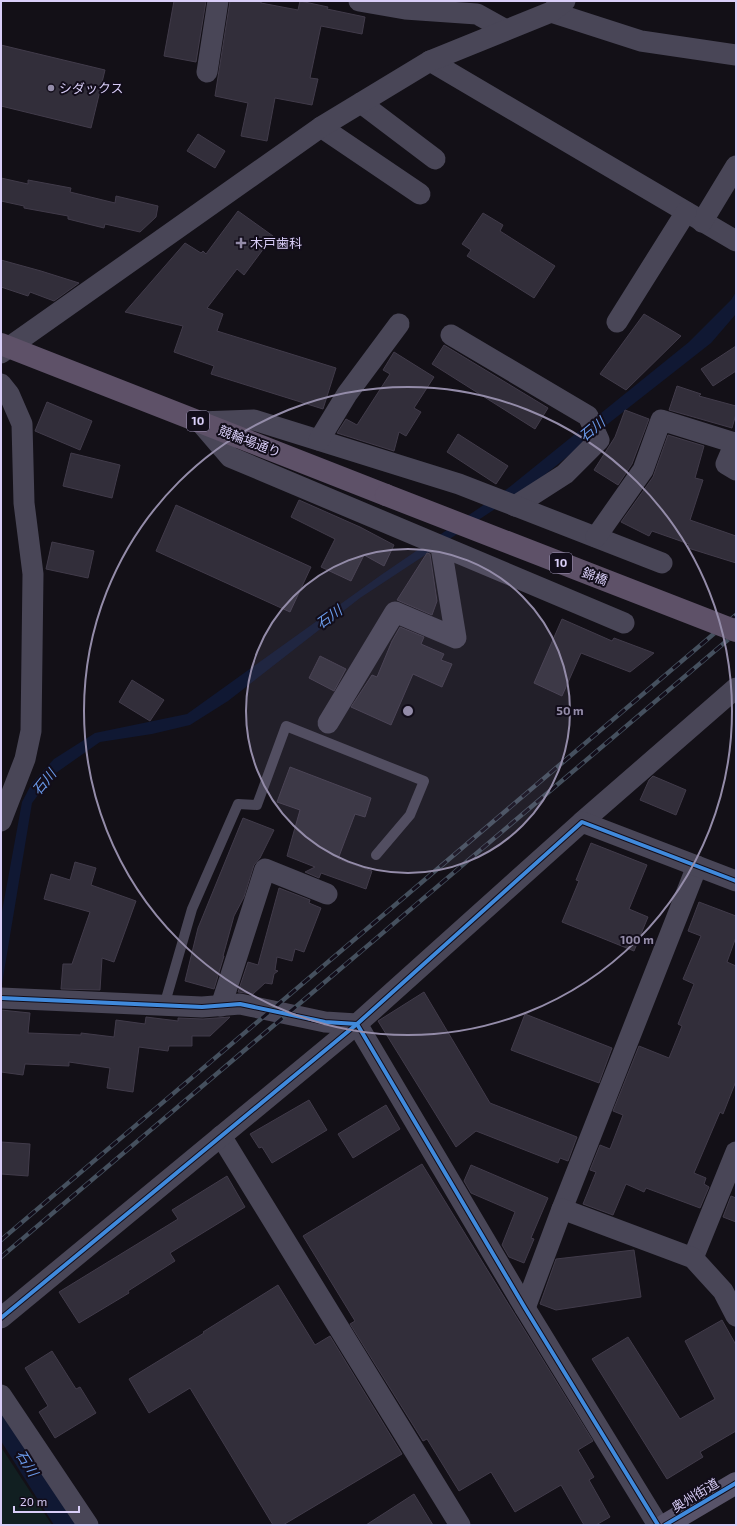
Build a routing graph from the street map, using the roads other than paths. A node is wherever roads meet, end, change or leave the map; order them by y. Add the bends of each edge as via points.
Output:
1 (218, 1) edge
2 (359, 1) edge
3 (406, 5) edge
4 (558, 6) edge
5 (506, 30) junction
6 (736, 55) edge
7 (430, 61) junction
8 (207, 72) dead end
9 (361, 103) junction
10 (321, 127) junction
11 (435, 159) dead end
12 (736, 166) edge
13 (420, 194) dead end
14 (694, 217) junction
15 (736, 241) edge
16 (617, 322) dead end
17 (399, 324) dead end
18 (451, 335) dead end
19 (4, 348) edge
20 (1, 384) edge
21 (200, 422) junction
22 (319, 440) junction
23 (736, 470) edge
24 (386, 495) joint
25 (515, 506) junction
26 (596, 537) junction
27 (441, 547) junction
28 (662, 563) dead end
29 (624, 623) dead end
30 (736, 630) edge
31 (736, 688) edge
32 (328, 723) dead end
33 (1, 821) edge
34 (582, 822) junction
35 (376, 855) dead end
36 (697, 866) junction
37 (736, 881) edge
38 (327, 894) dead end
39 (1, 998) edge
40 (164, 1006) junction
41 (221, 1006) junction
42 (357, 1024) junction
43 (221, 1136) junction
44 (736, 1152) edge
45 (562, 1209) junction
46 (693, 1258) junction
47 (730, 1287) edge
48 (525, 1308) junction
49 (736, 1316) edge
50 (1, 1318) edge
51 (1, 1395) edge
52 (736, 1483) edge
53 (88, 1525) edge
54 (460, 1525) edge
55 (658, 1525) edge
56 (665, 1525) edge

1 - 8 street
2 - 3 street
3 - 5 street via 477,14
4 - 5 street
4 - 6 street via 641,41
5 - 7 street
7 - 9 street
7 - 14 street
9 - 10 street
9 - 11 street
10 - 13 street
10 - 19 street
12 - 14 street
14 - 15 street
14 - 16 street
17 - 22 street via 346,394
18 - 25 street via 588,416 599,440 564,474
19 - 21 main road, 競輪場通り / 10
20 - 33 street via 22,424 24,503 33,574 31,731 25,759
21 - 22 street via 254,420
21 - 24 main road, 競輪場通り / 10
21 - 27 street via 230,457
22 - 25 street via 459,484
23 - 26 street via 726,464 735,443 661,420 643,470
24 - 30 main road, 錦橋 / 10, bridge
25 - 26 street
26 - 28 street
27 - 29 street
27 - 32 street via 456,638 395,612
31 - 34 street
34 - 36 street
34 - 42 street
35 - 40 lane via 410,815 424,781 286,726 257,805 238,804 234,811 192,909
36 - 37 street
36 - 45 street
38 - 41 street via 265,869
39 - 40 street
40 - 41 street
41 - 42 street via 240,1004 325,1022
42 - 43 street
42 - 48 street
43 - 50 street
43 - 54 street
44 - 46 street
45 - 46 street
45 - 48 street
46 - 47 street
47 - 49 street
48 - 55 street
51 - 53 street
52 - 56 street, 奥州街道

